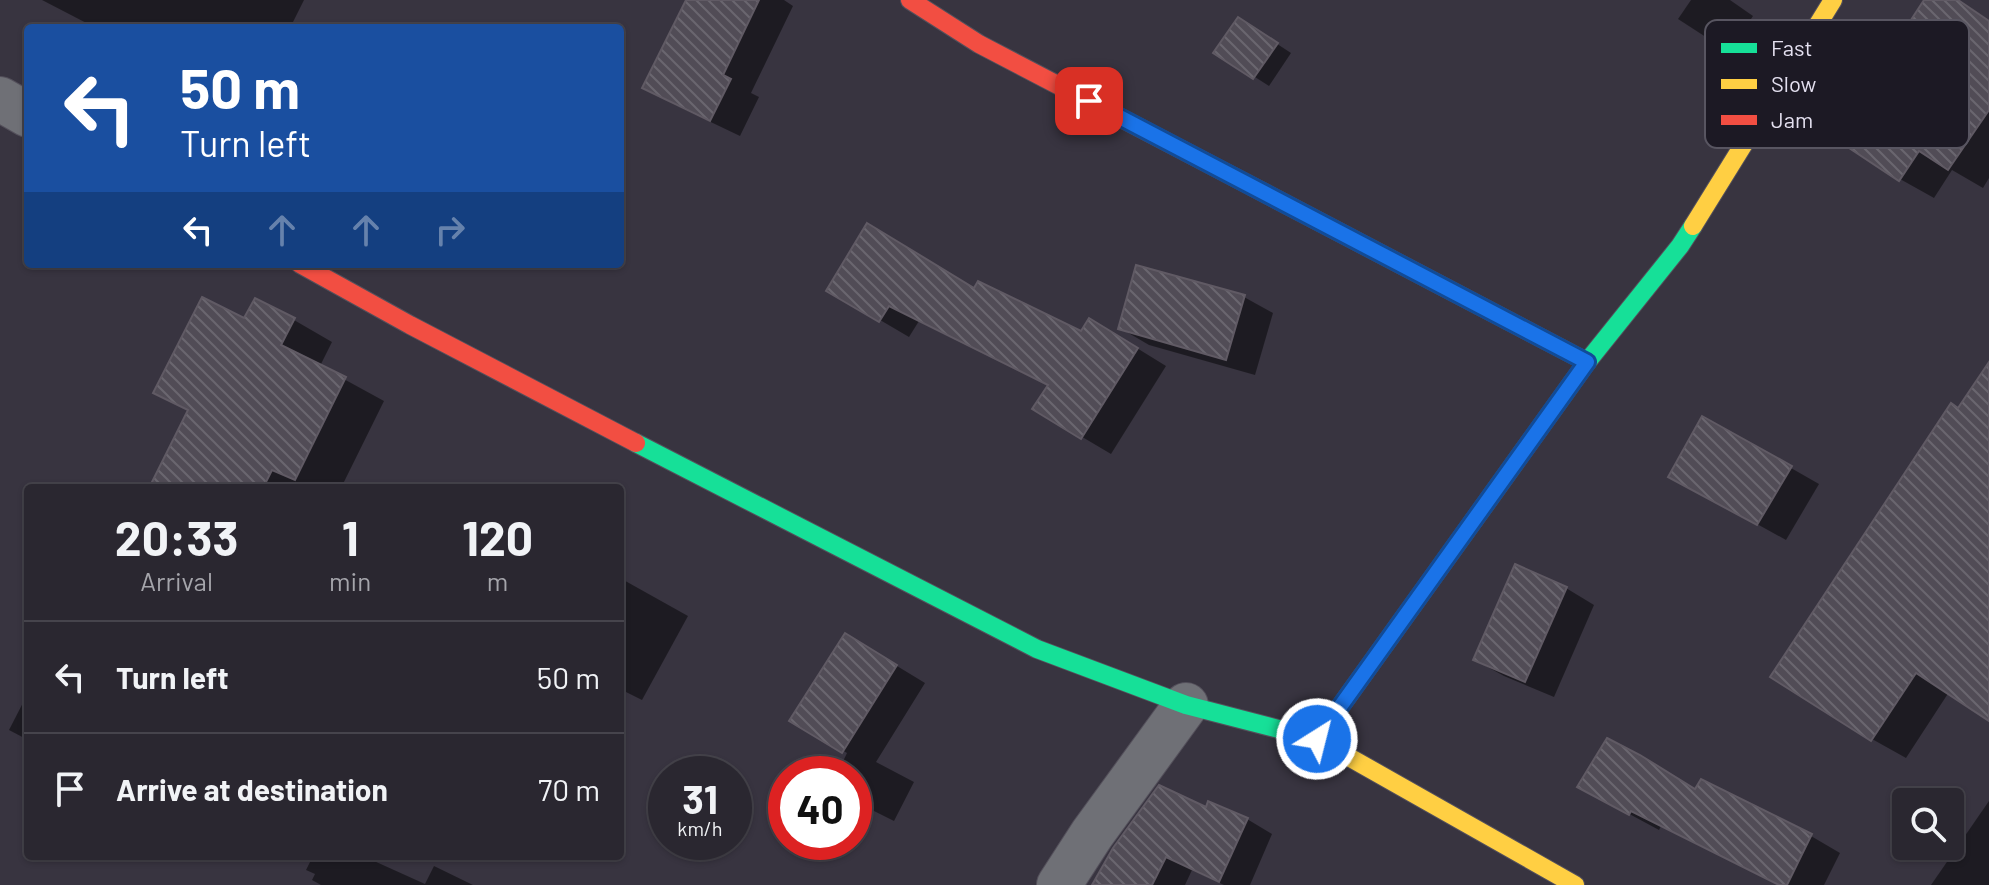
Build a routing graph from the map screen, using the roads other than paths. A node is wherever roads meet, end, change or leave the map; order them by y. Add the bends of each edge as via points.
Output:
1 (910, 0) edge
2 (1833, 0) edge
3 (1821, 20) edge
4 (0, 99) edge
5 (24, 113) edge
6 (1741, 148) edge
7 (307, 268) edge
8 (1587, 362) junction
9 (1186, 705) junction
10 (1317, 739) junction
11 (1059, 885) edge
12 (1575, 885) edge

1 - 8 street via 979,44
2 - 3 street
4 - 5 street
6 - 8 street via 1680,246
7 - 9 street via 1037,649
8 - 10 street
9 - 10 street
9 - 11 street
10 - 12 street

